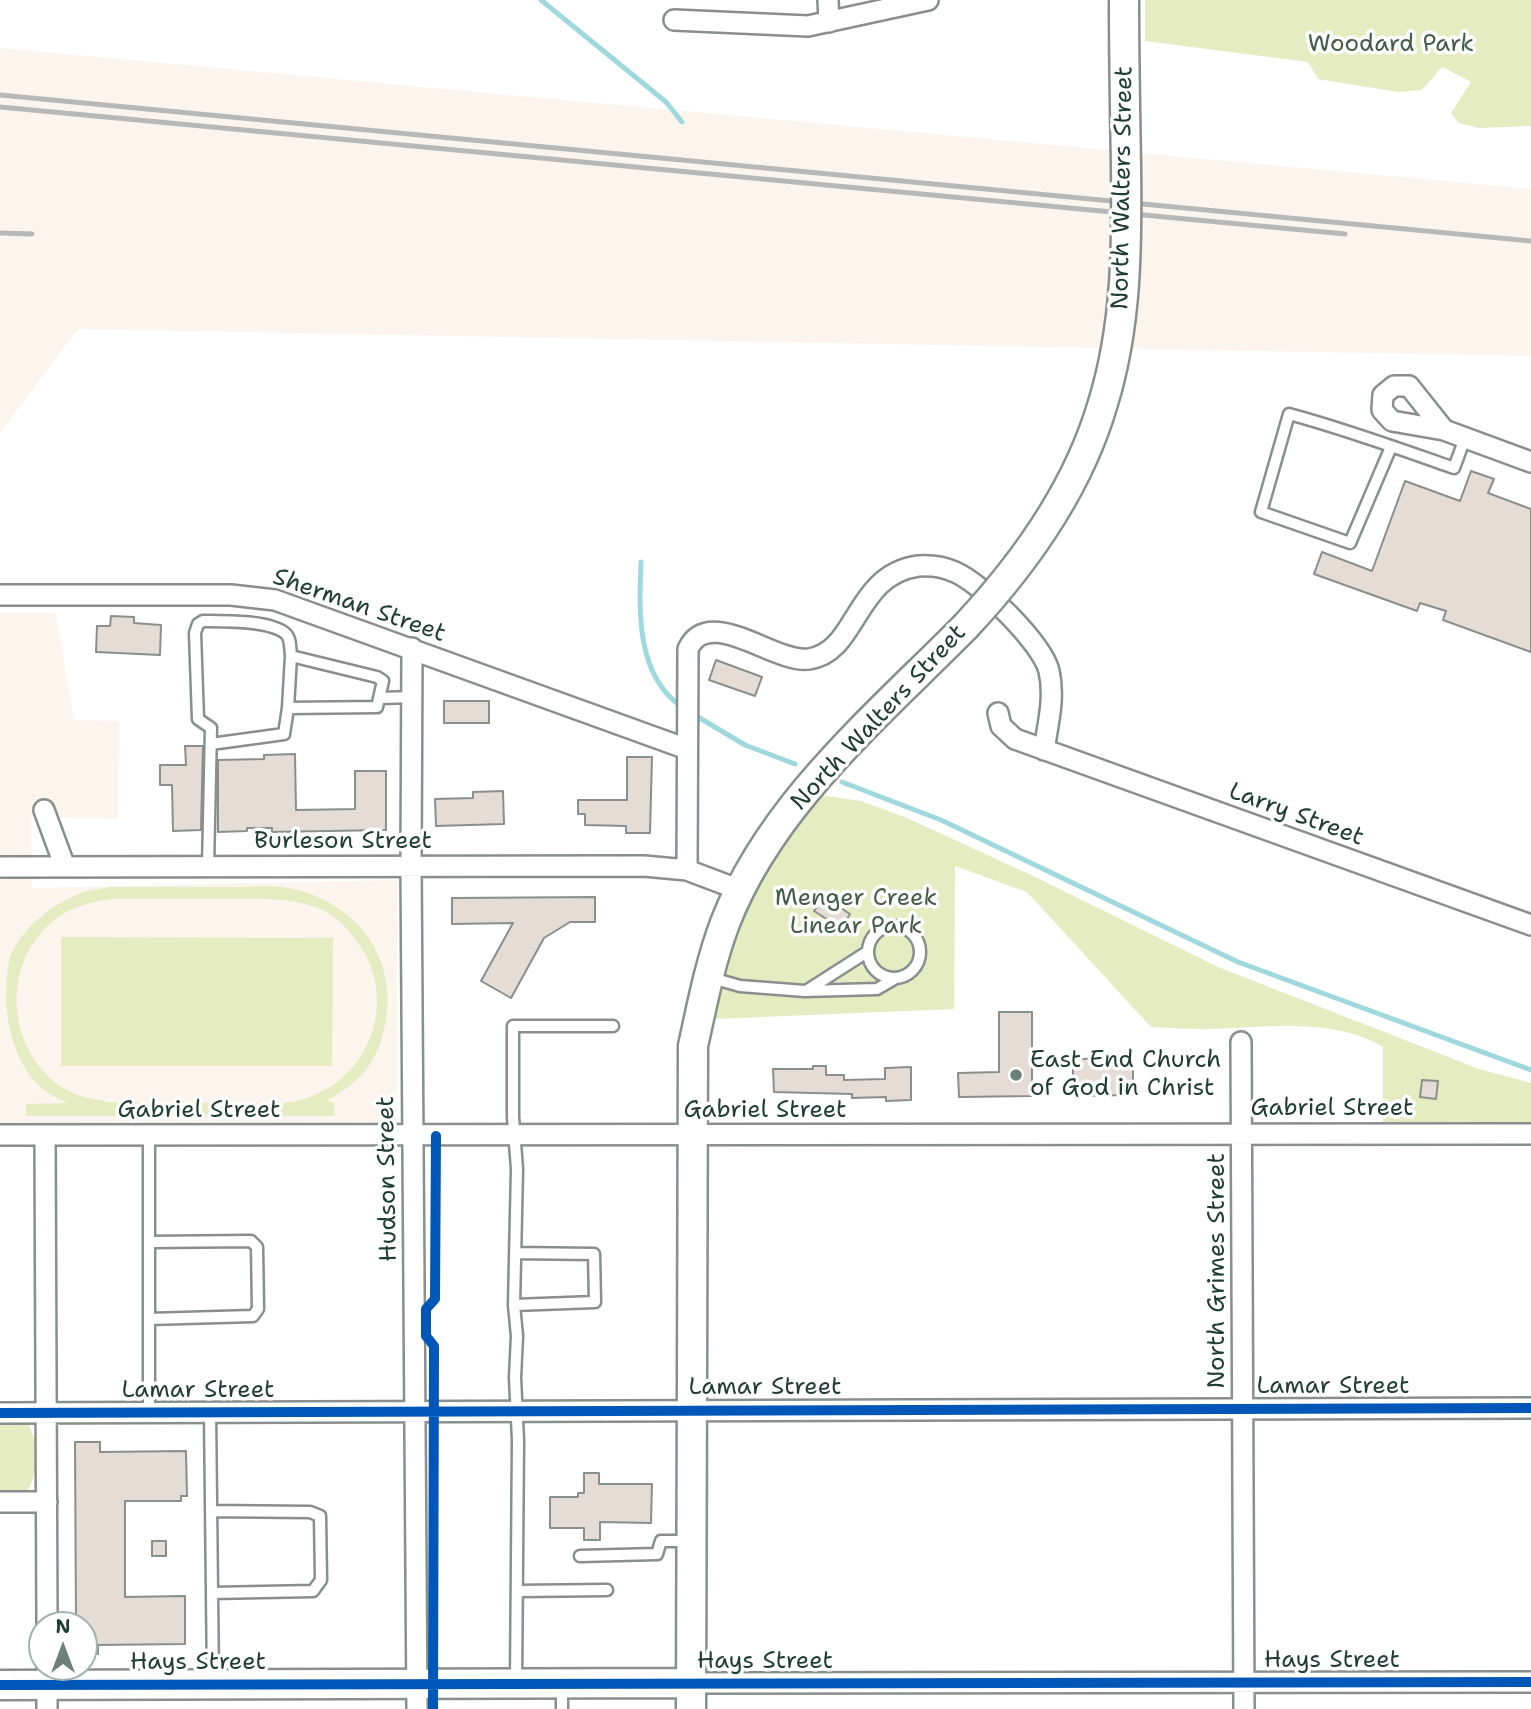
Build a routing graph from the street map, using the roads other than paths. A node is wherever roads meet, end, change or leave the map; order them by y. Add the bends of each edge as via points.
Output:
1 (828, 0) edge
2 (928, 0) edge
3 (1124, 0) edge
4 (674, 20) dead end
5 (829, 22) junction
6 (1444, 430) dead end
7 (1465, 438) junction
8 (1391, 447) junction
9 (1531, 462) edge
10 (0, 595) edge
11 (412, 648) junction
12 (291, 656) junction
13 (412, 697) junction
14 (381, 698) junction
15 (288, 708) junction
16 (998, 713) dead end
17 (211, 744) junction
18 (687, 748) junction
19 (1044, 750) junction
20 (44, 810) dead end
21 (411, 865) junction
22 (0, 867) edge
23 (65, 867) junction
24 (208, 868) junction
25 (687, 870) junction
26 (740, 890) junction
27 (1531, 925) edge
28 (867, 952) junction
29 (708, 977) junction
30 (896, 978) junction
31 (805, 991) junction
32 (613, 1026) dead end
33 (1241, 1042) dead end
34 (1242, 1134) junction
35 (1531, 1134) edge
36 (0, 1135) edge
37 (45, 1135) junction
38 (149, 1135) junction
39 (412, 1136) junction
40 (516, 1136) junction
41 (691, 1136) junction
42 (149, 1242) junction
43 (515, 1253) junction
44 (514, 1305) junction
45 (149, 1319) junction
46 (1243, 1408) junction
47 (1531, 1408) edge
48 (517, 1410) junction
49 (692, 1410) junction
50 (414, 1411) junction
51 (149, 1412) junction
52 (210, 1412) junction
53 (0, 1413) edge
54 (48, 1413) junction
55 (0, 1502) edge
56 (47, 1502) junction
57 (211, 1511) junction
58 (692, 1541) junction
59 (580, 1556) dead end
60 (607, 1590) dead end
61 (517, 1591) junction
62 (212, 1593) junction
63 (47, 1611) edge
64 (1244, 1682) junction
65 (1531, 1682) edge
66 (516, 1683) junction
67 (213, 1684) junction
68 (0, 1685) edge
69 (47, 1687) edge
70 (417, 1696) edge
71 (562, 1696) edge
72 (691, 1696) edge
73 (1244, 1709) edge

1 - 5 street
2 - 5 street
3 - 26 main road, North Walters Street, bridge via 1127,252 1121,321 1103,404 1090,440 1051,519 1002,587 818,777 766,842
4 - 5 street via 793,26
6 - 7 street
7 - 8 lane via 1454,468
7 - 9 street
8 - 8 lane via 1289,414 1261,512 1350,543
10 - 11 street, Sherman Street via 262,597
11 - 13 street, Hudson Street
11 - 18 street, Sherman Street
12 - 14 lane via 382,679
12 - 15 lane
12 - 17 lane via 285,633 245,621 198,624 198,719 211,728
13 - 14 lane
13 - 21 street, Hudson Street
14 - 15 lane via 372,708
15 - 17 lane via 284,734
16 - 19 street, Larry Street via 1001,726 1015,740
17 - 24 lane
18 - 19 street via 688,649 698,635 719,631 793,659 822,657 835,648 880,583 914,567 936,567 953,571 979,587 1045,659 1052,695
18 - 25 street
19 - 27 street, Larry Street
20 - 23 street
21 - 24 street, Burleson Street
21 - 25 street, Burleson Street
21 - 39 street, Hudson Street
22 - 23 street, Burleson Street
23 - 24 street, Burleson Street
25 - 26 street, Burleson Street
26 - 29 main road, North Walters Street
28 - 30 lane via 879,974
28 - 30 lane via 873,936 887,926 912,932 920,956 912,971
28 - 31 lane
29 - 31 lane via 740,986
29 - 41 main road, North Walters Street via 693,1046
30 - 31 lane via 877,989
32 - 40 lane via 513,1026
33 - 34 street, North Grimes Street
34 - 35 street, Gabriel Street
34 - 41 street, Gabriel Street
34 - 46 street, North Grimes Street
36 - 37 street, Gabriel Street
37 - 38 street, Gabriel Street
37 - 54 street
38 - 39 street, Gabriel Street
38 - 42 lane
39 - 40 street, Gabriel Street
39 - 50 street, Hudson Street
40 - 41 street, Gabriel Street
40 - 43 lane
41 - 49 main road, North Walters Street
42 - 45 lane
42 - 45 lane via 251,1241 257,1247 257,1310 253,1316
43 - 44 lane
43 - 44 lane via 594,1254 595,1302
44 - 48 lane
45 - 51 lane
46 - 47 street, Lamar Street
46 - 49 street, Lamar Street
46 - 64 street, North Grimes Street
48 - 49 street, Lamar Street
48 - 50 street, Lamar Street
48 - 61 lane
49 - 58 main road, North Walters Street
50 - 52 street, Lamar Street
50 - 70 street, Hudson Street
51 - 52 street, Lamar Street
51 - 54 street, Lamar Street
52 - 57 lane
53 - 54 street, Lamar Street
54 - 56 street
55 - 56 street
56 - 63 street
57 - 62 lane
57 - 62 lane via 310,1511 320,1517 321,1580 313,1591
58 - 59 lane via 661,1541 657,1554
58 - 72 main road, North Walters Street
60 - 61 lane
61 - 66 lane
62 - 67 lane
64 - 65 street, Hays Street
64 - 72 street, Hays Street
64 - 73 street, North Grimes Street
66 - 70 main road, Hays Street
66 - 71 main road, Hays Street
67 - 69 main road, Hays Street
67 - 70 main road, Hays Street
68 - 69 main road, Hays Street
71 - 72 main road, Hays Street

